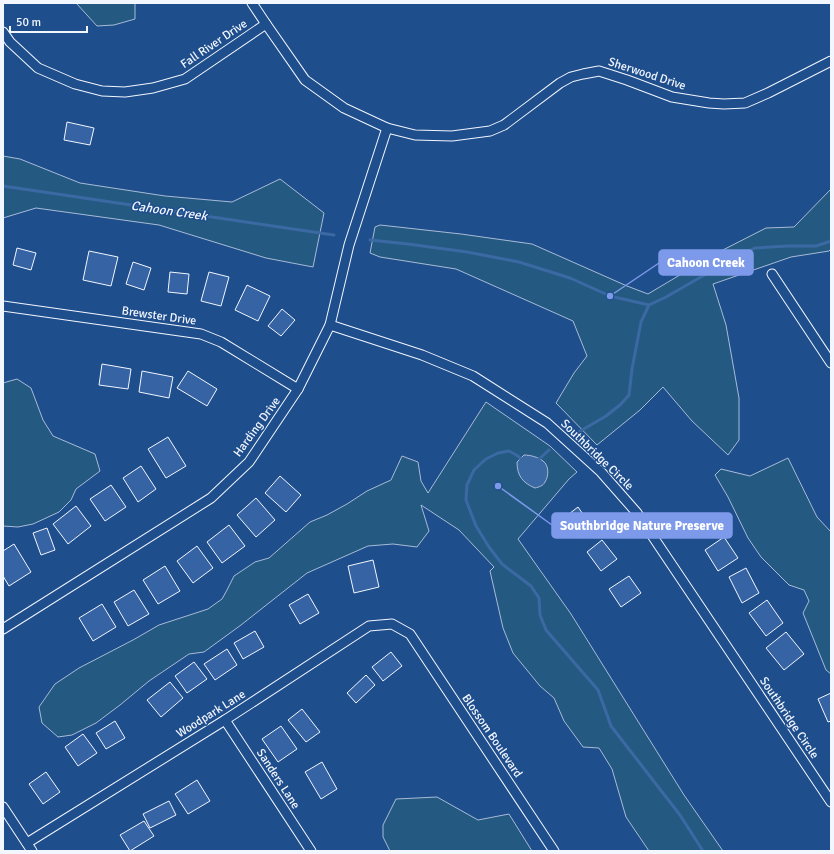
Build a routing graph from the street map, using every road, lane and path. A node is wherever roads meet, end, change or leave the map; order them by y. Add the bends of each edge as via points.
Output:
1 (252, 3) edge
2 (266, 24) junction
3 (3, 32) edge
4 (831, 61) edge
5 (387, 128) junction
6 (772, 274) dead end
7 (3, 306) edge
8 (330, 325) junction
9 (831, 363) edge
10 (298, 389) junction
11 (3, 629) edge
12 (410, 634) joint
13 (225, 720) junction
14 (831, 802) edge
15 (3, 807) edge
16 (27, 843) junction
17 (32, 851) edge
18 (311, 851) edge
19 (554, 851) edge

1 - 2 street, Sherwood Drive
2 - 3 street, Fall River Drive via 185,79 153,88 125,92 102,91 74,84 38,68
2 - 5 street, Sherwood Drive via 305,80 344,108
4 - 5 street, Sherwood Drive via 768,94 745,102 709,103 672,97 599,71 571,77 560,83 504,124 490,131 452,136 415,135
5 - 8 street, Harding Drive via 349,245
6 - 9 street
7 - 10 street, Brewster Drive via 201,334 222,342
8 - 10 street, Harding Drive
8 - 14 street, Southbridge Circle via 422,354 473,376 547,423 600,472 637,513
10 - 11 street, Harding Drive via 249,462 211,498
12 - 13 street, Woodpark Lane via 392,624 369,626
12 - 19 street, Blossom Boulevard
13 - 16 street, Woodpark Lane
13 - 18 street, Sanders Lane
15 - 16 street
16 - 17 street

